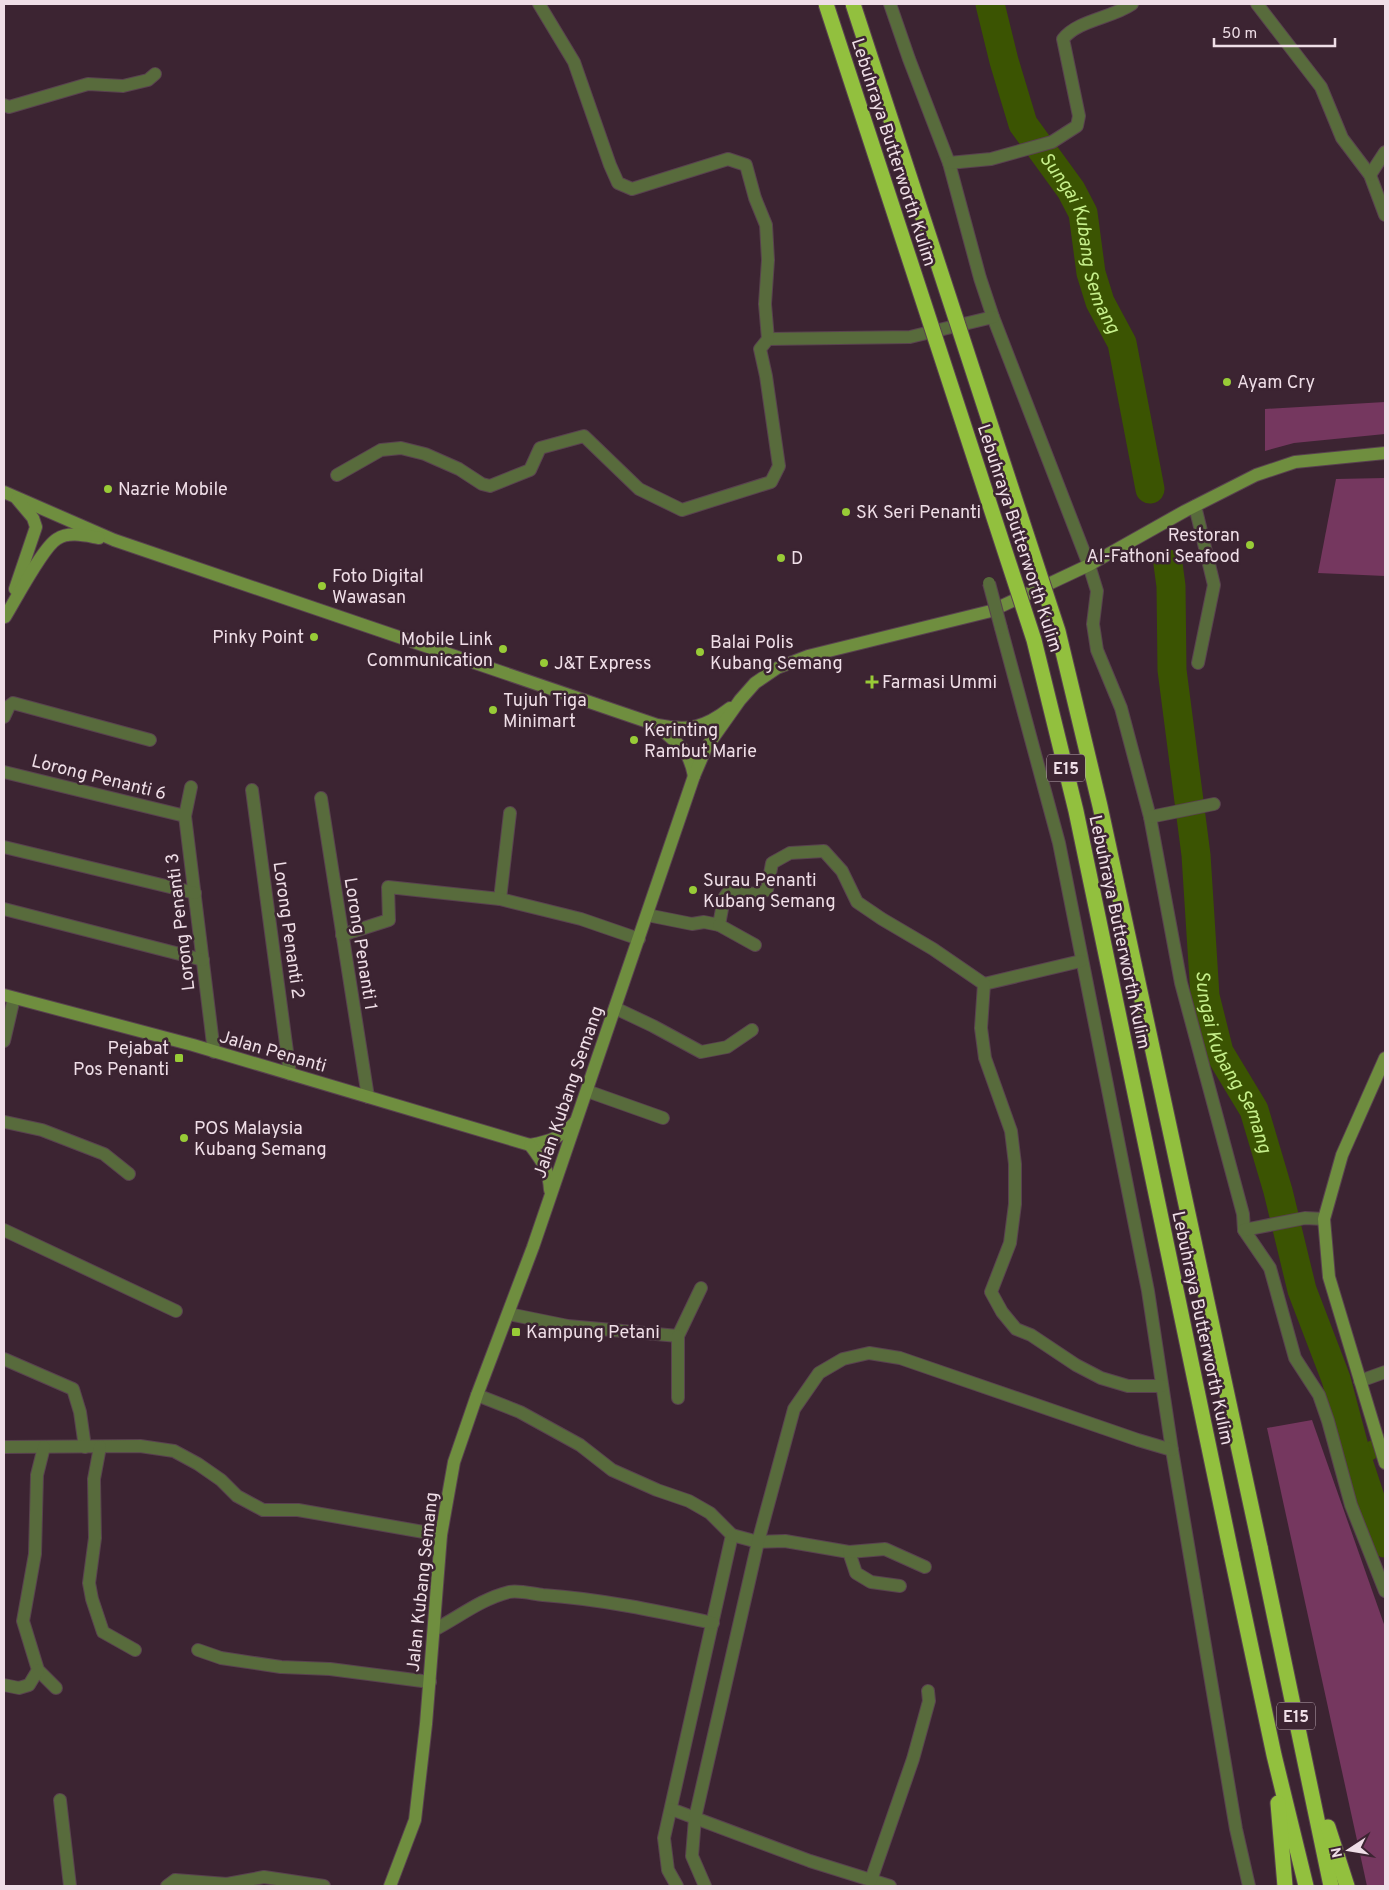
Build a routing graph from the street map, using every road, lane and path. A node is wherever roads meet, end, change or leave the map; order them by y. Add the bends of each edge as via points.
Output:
1 (538, 4) edge
2 (826, 4) edge
3 (852, 4) edge
4 (890, 4) edge
5 (1132, 4) edge
6 (1257, 4) edge
7 (156, 74) dead end
8 (4, 105) edge
9 (1385, 152) edge
10 (949, 163) junction
11 (1370, 175) junction
12 (1385, 215) edge
13 (993, 317) junction
14 (768, 340) junction
15 (1385, 453) edge
16 (337, 475) dead end
17 (4, 492) edge
18 (17, 499) junction
19 (1190, 509) junction
20 (114, 540) junction
21 (1093, 562) junction
22 (989, 583) dead end
23 (4, 618) edge
24 (1198, 663) dead end
25 (740, 700) junction
26 (4, 717) edge
27 (657, 725) junction
28 (150, 740) dead end
29 (4, 772) edge
30 (694, 776) junction
31 (191, 787) dead end
32 (252, 790) dead end
33 (321, 798) dead end
34 (1209, 805) dead end
35 (510, 813) dead end
36 (185, 816) junction
37 (1150, 817) junction
38 (4, 847) edge
39 (195, 893) junction
40 (500, 900) junction
41 (4, 909) edge
42 (647, 915) junction
43 (719, 925) junction
44 (342, 935) junction
45 (639, 939) junction
46 (755, 945) dead end
47 (203, 960) junction
48 (1082, 961) junction
49 (984, 984) junction
50 (9, 996) edge
51 (615, 1008) junction
52 (752, 1030) dead end
53 (4, 1041) edge
54 (214, 1052) junction
55 (1385, 1058) edge
56 (290, 1074) junction
57 (587, 1091) junction
58 (368, 1097) junction
59 (663, 1118) dead end
60 (577, 1120) junction
61 (4, 1121) edge
62 (530, 1145) junction
63 (129, 1174) dead end
64 (550, 1198) junction
65 (1324, 1219) junction
66 (1249, 1229) junction
67 (4, 1230) edge
68 (701, 1288) dead end
69 (176, 1311) dead end
70 (509, 1314) junction
71 (678, 1336) junction
72 (4, 1359) edge
73 (1385, 1372) edge
74 (1360, 1381) junction
75 (1162, 1386) junction
76 (478, 1395) junction
77 (678, 1398) dead end
78 (4, 1447) edge
79 (44, 1447) junction
80 (85, 1447) junction
81 (100, 1447) junction
82 (1172, 1450) junction
83 (1385, 1462) edge
84 (441, 1535) junction
85 (732, 1535) junction
86 (758, 1542) junction
87 (850, 1552) junction
88 (925, 1567) dead end
89 (900, 1586) dead end
90 (1385, 1591) edge
91 (713, 1623) junction
92 (434, 1630) junction
93 (135, 1650) dead end
94 (198, 1650) dead end
95 (38, 1670) junction
96 (430, 1682) junction
97 (4, 1685) edge
98 (56, 1688) dead end
99 (928, 1691) dead end
100 (1303, 1749) junction
101 (1274, 1755) junction
102 (60, 1800) dead end
103 (672, 1809) junction
104 (695, 1818) junction
105 (871, 1880) junction
106 (70, 1886) edge
107 (167, 1886) edge
108 (324, 1886) edge
109 (390, 1886) edge
110 (677, 1886) edge
111 (704, 1886) edge
112 (890, 1886) edge
113 (1249, 1886) edge
114 (1285, 1886) edge
115 (1306, 1886) edge
116 (1331, 1886) edge
117 (1347, 1886) edge

1 - 14 street via 574,62 618,183 632,189 728,159 746,165 766,226
2 - 101 highway, Lebuhraya Butterworth Kulim / E15, bridge via 1034,640 1078,821
3 - 100 highway, Lebuhraya Butterworth Kulim / E15, bridge via 1058,631 1100,806
4 - 10 street
5 - 10 street via 1123,11 1070,31 1063,39 1078,116 1076,126 1052,142 992,159
6 - 11 street via 1321,87 1342,138
7 - 8 street via 148,80 122,86 88,84 8,107
9 - 11 street
10 - 13 street
11 - 12 street
13 - 14 street via 910,337
13 - 21 street
14 - 16 street via 760,349 779,466 771,482 682,510 639,489 584,436 540,448 530,470 490,486 434,458 401,448 381,450
15 - 19 main road, Jalan Kubang Semang via 1295,462 1256,475
17 - 18 main road
18 - 20 main road
18 - 23 main road via 33,518 36,527
19 - 21 main road, Jalan Kubang Semang
19 - 24 street via 1214,585
20 - 23 main road via 83,535 56,539 45,551
20 - 27 main road
21 - 25 main road, Jalan Kubang Semang via 991,611 808,656 778,668 755,683
21 - 37 street via 1097,591 1093,624 1097,650 1121,708
22 - 48 street, bridge via 1059,843
25 - 27 main road via 716,719 700,726 679,729
25 - 30 main road, Jalan Kubang Semang via 706,748
26 - 28 street via 13,703
27 - 30 main road via 690,758
29 - 36 street, Lorong Penanti 6
30 - 42 main road, Jalan Kubang Semang
31 - 36 street, Lorong Penanti 3
32 - 56 street, Lorong Penanti 2
33 - 44 street, Lorong Penanti 1
34 - 37 street
35 - 40 street
36 - 39 street, Lorong Penanti 3
37 - 66 street via 1181,983
38 - 39 street
39 - 47 street, Lorong Penanti 3
40 - 44 street via 388,887 389,920
40 - 45 street via 582,919
41 - 47 street
42 - 43 street via 692,924
42 - 45 main road, Jalan Kubang Semang
43 - 46 street
43 - 49 street via 724,898 729,891 756,894 767,890 772,863 790,853 824,851 842,872 857,902
44 - 58 street, Lorong Penanti 1
45 - 51 main road, Jalan Kubang Semang
47 - 54 street, Lorong Penanti 3
48 - 49 street
48 - 75 street via 1148,1291
49 - 75 street via 980,1028 985,1058 1011,1131 1015,1164 1015,1204 1010,1243 991,1292 1016,1330 1031,1335 1076,1365 1101,1378 1128,1386
50 - 53 street
50 - 54 main road, Jalan Penanti
51 - 52 street via 701,1052 727,1047
51 - 57 main road, Jalan Kubang Semang
54 - 56 main road, Jalan Penanti
55 - 65 main road via 1342,1155
56 - 58 main road, Jalan Penanti
57 - 59 street
57 - 60 main road, Jalan Kubang Semang
58 - 62 main road, Jalan Penanti
60 - 62 main road via 555,1139
60 - 64 main road, Jalan Kubang Semang
61 - 63 street via 42,1130 104,1154
62 - 64 main road via 550,1176
64 - 70 main road, Jalan Kubang Semang
65 - 66 street via 1305,1218
65 - 74 main road via 1328,1276
66 - 90 street via 1270,1268 1295,1358 1322,1404 1351,1505
67 - 69 street
68 - 71 street
70 - 71 street via 568,1326
70 - 76 main road, Jalan Kubang Semang
71 - 77 street
72 - 80 street via 72,1389 80,1412
73 - 74 street
74 - 83 main road
75 - 82 street
76 - 84 main road, Jalan Kubang Semang via 454,1462
76 - 85 street via 520,1412 580,1445 612,1470 689,1501 710,1513
78 - 79 street
79 - 80 street
79 - 95 street via 37,1475 35,1554 23,1621
80 - 81 street
81 - 84 street via 140,1446 174,1451 221,1480 237,1496 263,1510 298,1510
81 - 93 street via 94,1479 95,1538 89,1583 103,1632
82 - 86 street via 900,1358 869,1353 843,1359 819,1373 794,1410
82 - 113 street via 1236,1829
84 - 92 main road, Jalan Kubang Semang
85 - 86 street
85 - 91 street
86 - 87 street via 785,1541
86 - 104 street
87 - 88 street via 885,1549
87 - 89 street via 856,1573 871,1582
91 - 92 street via 636,1607 511,1592 482,1602
91 - 103 street
92 - 96 main road, Jalan Kubang Semang
94 - 96 street via 222,1658 281,1667 330,1669
95 - 97 street via 29,1685 19,1688
95 - 98 street
96 - 109 main road, Jalan Kubang Semang via 415,1820
99 - 105 street via 929,1702 913,1759
100 - 116 highway, Lebuhraya Butterworth Kulim / E15
100 - 117 highway
101 - 114 highway
101 - 115 highway, Lebuhraya Butterworth Kulim / E15
102 - 106 street
103 - 104 street
103 - 110 street via 664,1838 668,1870
104 - 105 street
104 - 111 street via 692,1856
105 - 112 street
107 - 108 street via 175,1880 227,1884 264,1877

